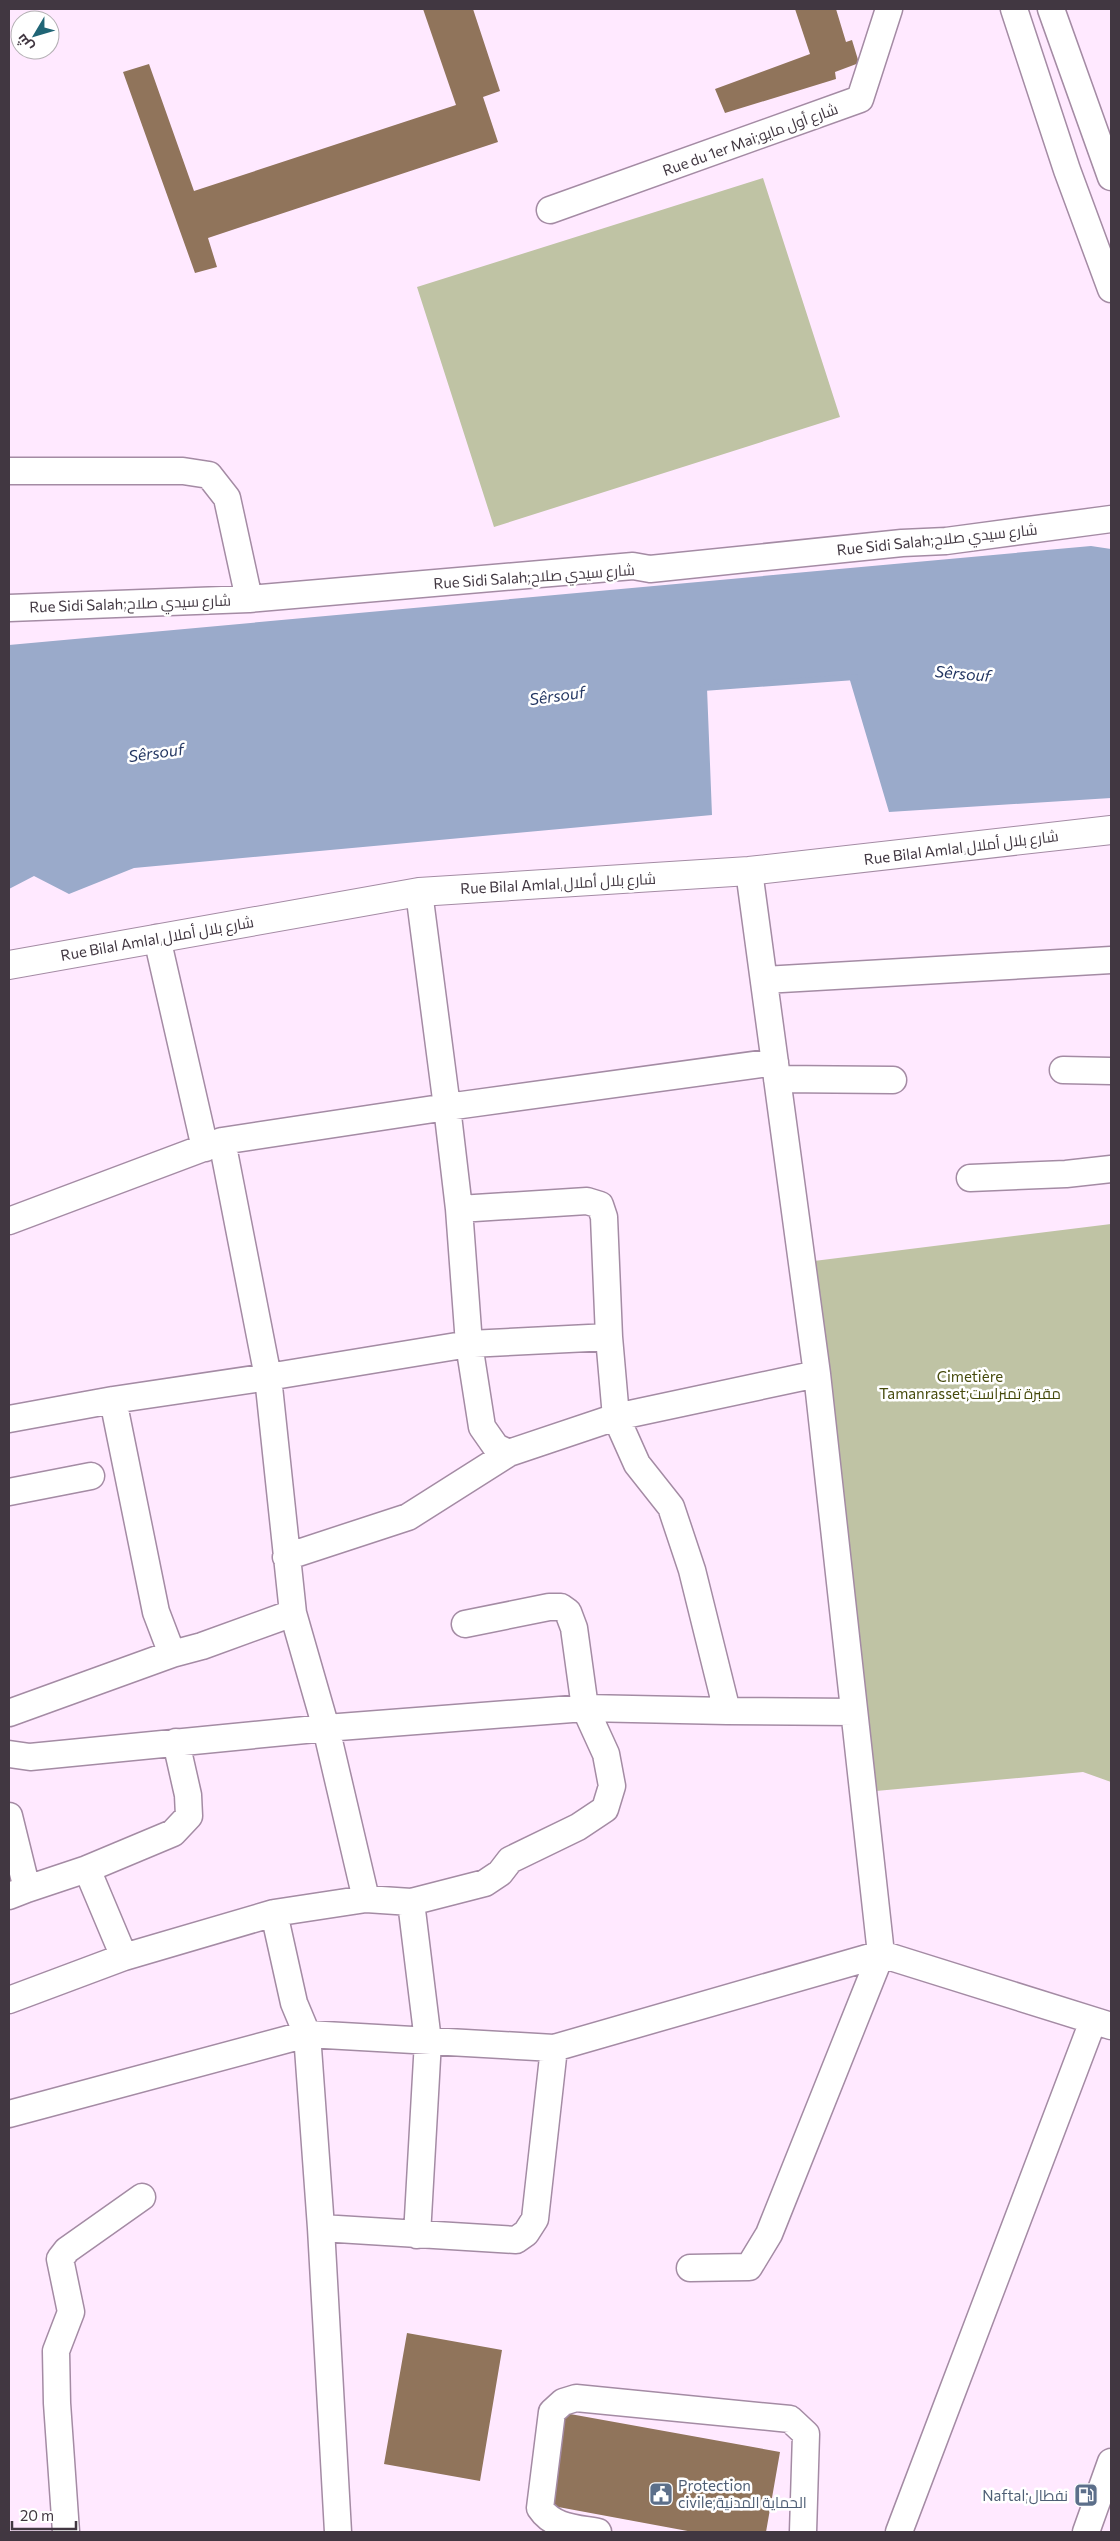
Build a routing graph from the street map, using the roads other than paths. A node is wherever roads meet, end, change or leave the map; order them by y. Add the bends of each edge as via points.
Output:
1 (889, 9) edge
2 (1014, 9) edge
3 (1052, 9) edge
4 (1068, 170) junction
5 (1110, 173) edge
6 (550, 210) dead end
7 (1111, 289) edge
8 (9, 471) edge
9 (1111, 503) edge
10 (1111, 519) edge
11 (1057, 526) junction
12 (249, 599) junction
13 (9, 608) edge
14 (1111, 830) edge
15 (749, 872) junction
16 (419, 892) junction
17 (157, 938) junction
18 (1111, 960) edge
19 (9, 965) edge
20 (764, 980) junction
21 (1063, 1070) dead end
22 (776, 1071) junction
23 (1111, 1071) edge
24 (893, 1080) dead end
25 (447, 1107) junction
26 (213, 1144) junction
27 (1111, 1169) edge
28 (970, 1178) dead end
29 (459, 1210) junction
30 (9, 1221) edge
31 (609, 1337) junction
32 (469, 1344) junction
33 (817, 1374) junction
34 (268, 1377) junction
35 (113, 1400) junction
36 (616, 1417) junction
37 (9, 1419) edge
38 (509, 1453) junction
39 (90, 1476) dead end
40 (9, 1492) edge
41 (286, 1556) junction
42 (292, 1613) junction
43 (465, 1624) dead end
44 (172, 1654) junction
45 (585, 1708) junction
46 (727, 1712) junction
47 (854, 1712) junction
48 (9, 1714) edge
49 (326, 1728) junction
50 (176, 1742) junction
51 (9, 1754) edge
52 (9, 1816) edge
53 (87, 1869) junction
54 (18, 1892) edge
55 (366, 1899) junction
56 (411, 1902) junction
57 (274, 1913) junction
58 (881, 1954) junction
59 (124, 1957) junction
60 (9, 2000) edge
61 (1102, 2023) edge
62 (306, 2034) junction
63 (428, 2041) junction
64 (554, 2048) junction
65 (9, 2114) edge
66 (142, 2197) dead end
67 (321, 2228) junction
68 (417, 2235) junction
69 (690, 2268) dead end
70 (1111, 2462) edge
71 (66, 2532) edge
72 (338, 2532) edge
73 (598, 2532) edge
74 (804, 2532) edge
75 (899, 2532) edge
76 (1086, 2532) edge

1 - 6 street, Rue du 1er Mai;شارع أول مايو via 860,99
2 - 4 street
3 - 5 street
4 - 5 street
4 - 7 street
8 - 12 street via 183,471 209,475 227,498
9 - 11 street, Rue Sidi Salah;شارع سيدي صلاح
10 - 11 street, Rue Sidi Salah;شارع سيدي صلاح
11 - 12 street, Rue Sidi Salah;شارع سيدي صلاح via 946,541 650,569 633,566
12 - 13 street, Rue Sidi Salah;شارع سيدي صلاح
14 - 15 main road, Rue Bilal Amlal,شارع بلال أملال
15 - 16 main road, Rue Bilal Amlal,شارع بلال أملال
15 - 20 street
16 - 17 main road, Rue Bilal Amlal,شارع بلال أملال
16 - 25 street
17 - 19 main road, Rue Bilal Amlal,شارع بلال أملال
17 - 26 street
18 - 20 street
20 - 22 street
21 - 23 street
22 - 24 street
22 - 25 street
22 - 33 street
25 - 26 street
25 - 29 street
26 - 30 street
26 - 34 street
27 - 28 street
29 - 31 street via 587,1200 600,1205 604,1217
29 - 32 street
31 - 32 street
31 - 36 street
32 - 34 street
32 - 38 street via 482,1427 496,1447
33 - 36 street
33 - 47 street
34 - 35 street
34 - 41 street
35 - 37 street
35 - 44 street via 156,1612
36 - 38 street
36 - 46 street via 637,1464 671,1506 692,1570
38 - 41 street via 408,1517
39 - 40 street
41 - 42 street
42 - 44 street
42 - 49 street
43 - 45 street via 561,1607 568,1612 574,1628
44 - 48 street
45 - 46 street
45 - 49 street
45 - 56 street via 608,1762 612,1786 605,1809 578,1827 510,1860 500,1873 485,1883
46 - 47 street
47 - 58 street
49 - 50 street
49 - 55 street
50 - 51 street via 30,1757
50 - 53 street via 188,1795 189,1816 173,1833
52 - 54 street
53 - 54 street
53 - 59 street
55 - 56 street
55 - 57 street
56 - 63 street
57 - 59 street
57 - 62 street via 294,2003
58 - 61 street
58 - 64 street
58 - 69 street via 769,2234 749,2267
59 - 60 street
61 - 75 street
62 - 63 street
62 - 65 street
62 - 67 street
63 - 64 street
63 - 68 street
64 - 68 street via 536,2219 526,2233 516,2240
66 - 71 street via 60,2258 71,2312 56,2351 56,2403
67 - 68 street
67 - 72 street
70 - 76 street
73 - 74 street via 552,2521 540,2508 552,2412 564,2402 576,2398 790,2419 806,2434

